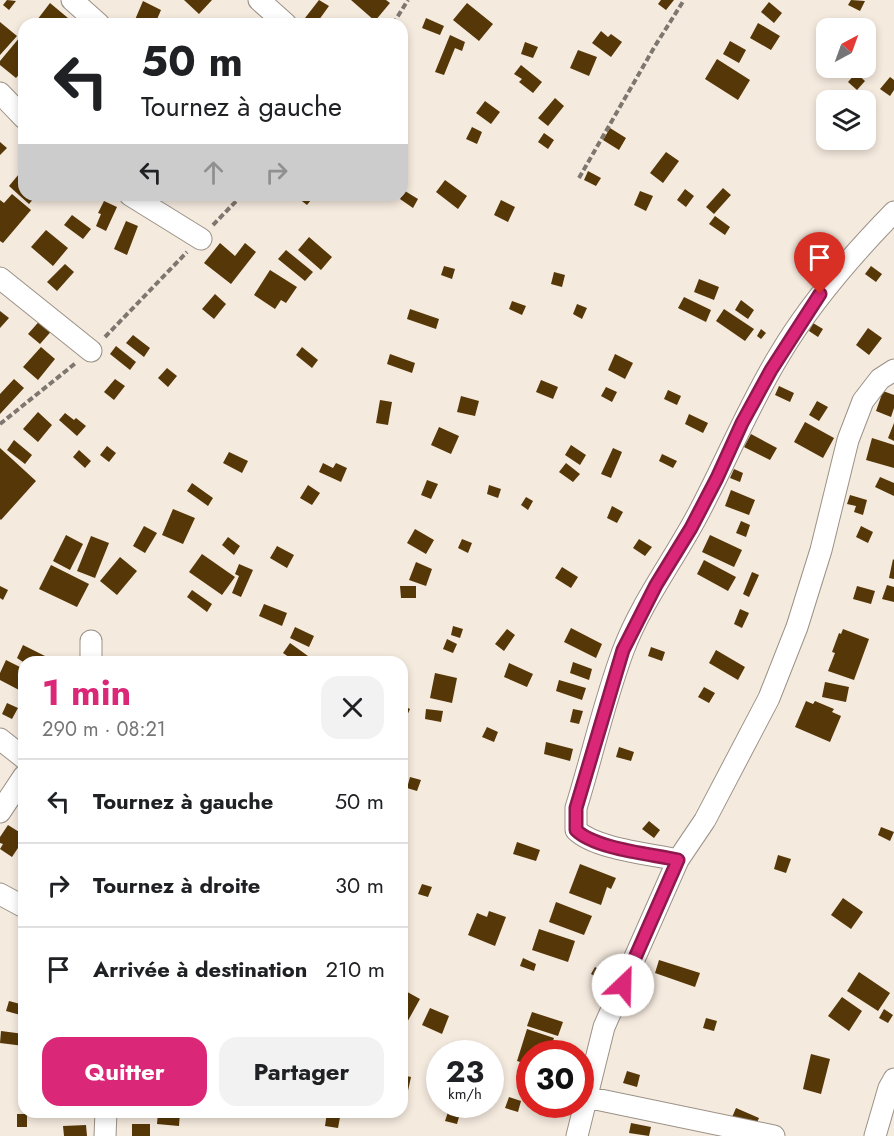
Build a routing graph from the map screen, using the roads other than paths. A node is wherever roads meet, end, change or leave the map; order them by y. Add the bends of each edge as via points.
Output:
1 (72, 0) edge
2 (259, 0) edge
3 (92, 18) edge
4 (279, 18) edge
5 (0, 93) edge
6 (18, 112) edge
7 (140, 201) edge
8 (894, 212) edge
9 (201, 239) road end
10 (0, 278) edge
11 (91, 351) road end
12 (894, 370) edge
13 (0, 739) edge
14 (18, 753) edge
15 (18, 785) edge
16 (0, 812) edge
17 (678, 860) junction
18 (0, 894) edge
19 (18, 904) edge
20 (594, 1066) edge
21 (894, 1079) edge
22 (594, 1099) edge
23 (106, 1118) edge
24 (581, 1118) edge
25 (105, 1136) edge
26 (577, 1136) edge
27 (774, 1136) edge
28 (875, 1136) edge

1 - 3 street
2 - 4 street
5 - 6 street
7 - 9 street
8 - 17 street via 820,294 780,353 691,528 623,650 576,808 576,830 584,838 601,844
10 - 11 street
12 - 17 street via 880,379 863,401 848,440 797,627 769,698 705,820
13 - 14 street
15 - 16 street
17 - 20 street via 604,1027
18 - 19 street
21 - 28 street
22 - 27 street
23 - 25 street
24 - 26 street

